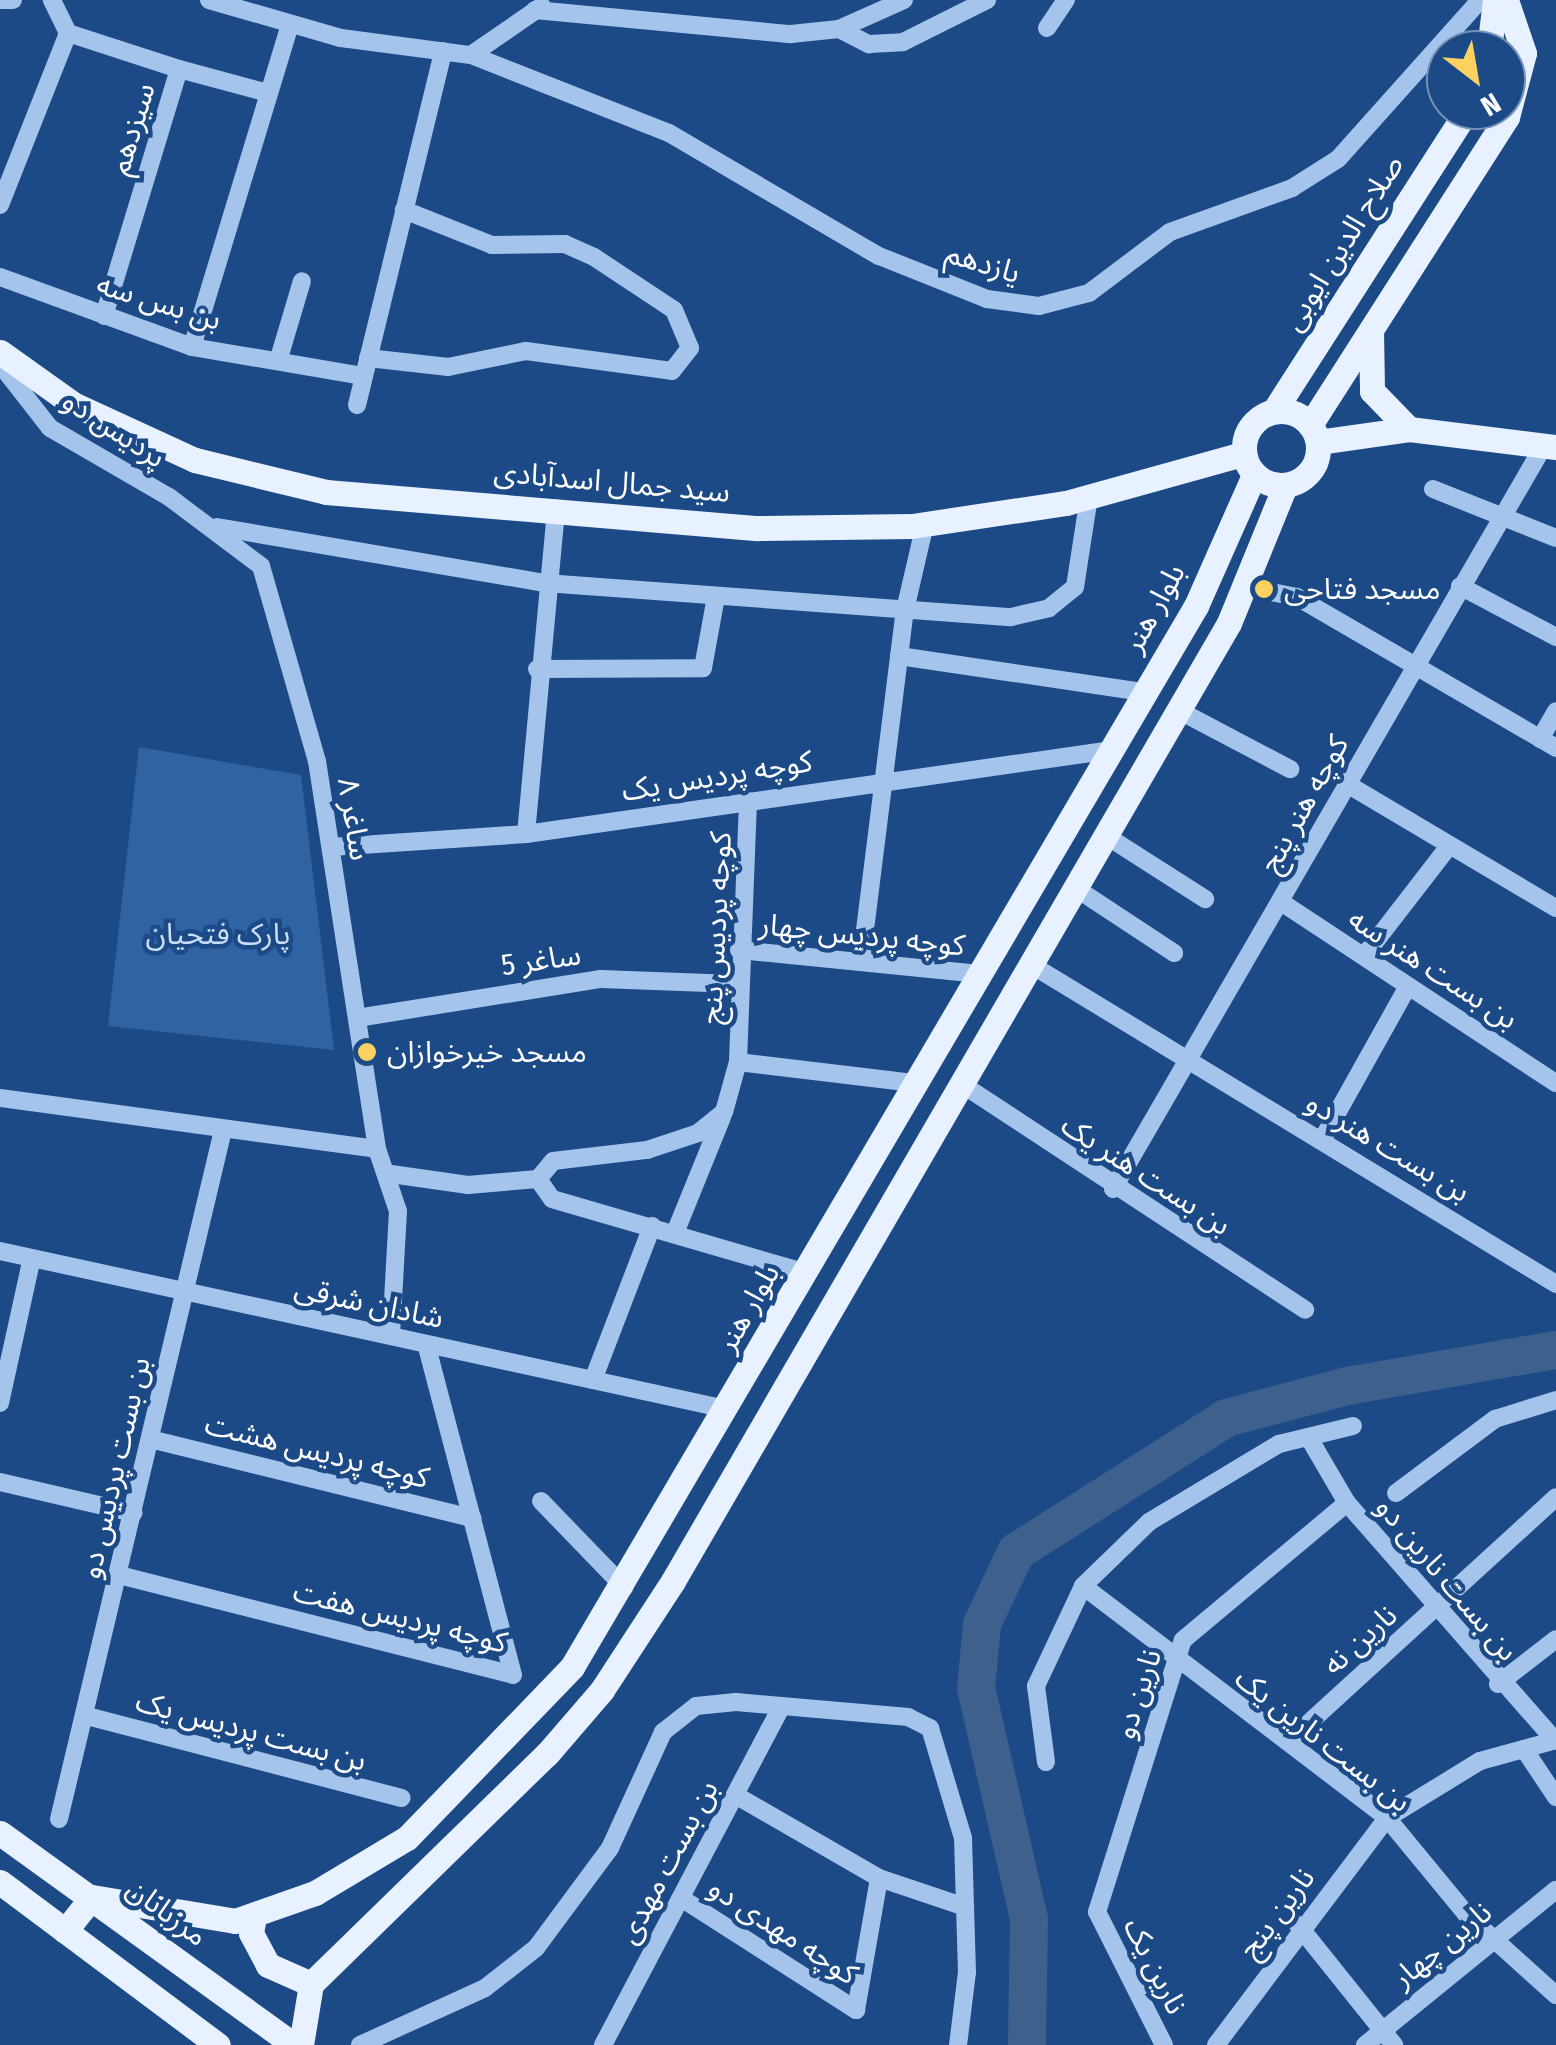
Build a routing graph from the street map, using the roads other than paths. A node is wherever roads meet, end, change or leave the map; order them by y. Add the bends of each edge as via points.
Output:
1 (0, 0) edge
2 (13, 0) edge
3 (52, 0) edge
4 (208, 0) edge
5 (904, 0) edge
6 (987, 0) edge
7 (1066, 0) edge
8 (1480, 0) edge
9 (1495, 0) edge
10 (1506, 0) edge
11 (543, 5) edge
12 (290, 25) junction
13 (1047, 28) dead end
14 (839, 29) junction
15 (1491, 30) edge
16 (68, 33) junction
17 (443, 51) junction
18 (471, 55) junction
19 (179, 69) junction
20 (268, 93) junction
21 (1454, 130) edge
22 (0, 205) edge
23 (404, 210) junction
24 (0, 277) edge
25 (302, 281) dead end
26 (104, 316) junction
27 (1371, 330) junction
28 (192, 347) junction
29 (0, 352) edge
30 (279, 358) junction
31 (0, 364) edge
32 (366, 367) junction
33 (357, 405) dead end
34 (1274, 412) junction
35 (1409, 429) junction
36 (1314, 433) junction
37 (1550, 447) edge
38 (1249, 465) junction
39 (1285, 486) junction
40 (1433, 489) dead end
41 (1089, 497) junction
42 (556, 508) junction
43 (1502, 516) junction
44 (925, 524) junction
45 (212, 526) junction
46 (1556, 538) edge
47 (545, 583) junction
48 (1460, 586) junction
49 (1246, 588) junction
50 (715, 602) junction
51 (905, 610) junction
52 (1556, 637) edge
53 (900, 656) junction
54 (1415, 664) junction
55 (537, 669) junction
56 (1144, 692) junction
57 (1178, 710) junction
58 (1556, 711) edge
59 (1548, 744) edge
60 (1112, 750) junction
61 (1290, 770) dead end
62 (885, 780) junction
63 (1347, 784) junction
64 (748, 801) junction
65 (526, 834) junction
66 (1105, 835) junction
67 (1449, 846) junction
68 (330, 847) junction
69 (1074, 887) junction
70 (1206, 899) dead end
71 (1280, 902) junction
72 (1556, 908) edge
73 (739, 950) junction
74 (1174, 953) dead end
75 (1364, 956) junction
76 (861, 962) junction
77 (1030, 964) junction
78 (980, 974) junction
79 (734, 984) junction
80 (1408, 986) junction
81 (357, 1018) junction
82 (738, 1062) junction
83 (1189, 1062) junction
84 (960, 1083) junction
85 (1556, 1083) edge
86 (914, 1084) junction
87 (0, 1098) edge
88 (724, 1112) junction
89 (223, 1130) junction
90 (1322, 1140) junction
91 (377, 1149) junction
92 (391, 1174) junction
93 (538, 1179) junction
94 (1112, 1189) junction
95 (652, 1226) junction
96 (675, 1232) junction
97 (0, 1251) edge
98 (32, 1258) junction
99 (806, 1273) junction
100 (1556, 1284) edge
101 (184, 1291) junction
102 (1305, 1310) dead end
103 (391, 1336) junction
104 (426, 1344) junction
105 (593, 1380) junction
106 (1556, 1400) edge
107 (0, 1402) edge
108 (726, 1409) junction
109 (1353, 1426) dead end
110 (758, 1429) junction
111 (1309, 1438) junction
112 (150, 1439) junction
113 (0, 1482) edge
114 (1396, 1493) dead end
115 (1556, 1497) edge
116 (541, 1500) dead end
117 (1347, 1503) junction
118 (133, 1514) junction
119 (472, 1518) junction
120 (119, 1575) junction
121 (1083, 1586) junction
122 (624, 1588) junction
123 (1435, 1610) junction
124 (1556, 1639) edge
125 (1180, 1665) junction
126 (1498, 1684) junction
127 (782, 1706) junction
128 (87, 1716) junction
129 (1553, 1741) edge
130 (1288, 1742) junction
131 (1524, 1749) junction
132 (1046, 1762) dead end
133 (735, 1795) junction
134 (1556, 1797) edge
135 (402, 1798) dead end
136 (1387, 1818) junction
137 (59, 1819) dead end
138 (0, 1833) edge
139 (879, 1878) junction
140 (0, 1882) edge
141 (1556, 1890) edge
142 (92, 1897) junction
143 (681, 1898) junction
144 (965, 1907) junction
145 (1097, 1912) joint
146 (254, 1917) junction
147 (1298, 1925) junction
148 (65, 1931) junction
149 (1498, 1936) junction
150 (311, 1984) junction
151 (1556, 1995) edge
152 (1388, 2038) edge
153 (610, 2043) edge
154 (218, 2045) edge
155 (294, 2045) edge
156 (302, 2045) edge
157 (360, 2045) edge
158 (958, 2045) edge
159 (1164, 2045) edge
160 (1216, 2045) edge
161 (1365, 2045) edge

1 - 2 street
3 - 16 street
4 - 12 street, یازدهم
5 - 14 street
6 - 14 street via 903,42 870,44
7 - 13 street
8 - 18 street, یازدهم via 1338,159 1292,188 1170,232 1089,292 1038,306 987,299 879,256 669,133
9 - 15 main road
10 - 27 main road via 1524,52 1518,93
11 - 14 street via 792,34
11 - 18 street
12 - 17 street, یازدهم
12 - 20 street
16 - 19 street, سیزدهم
16 - 22 street
17 - 18 street, یازدهم
17 - 23 street
19 - 20 street
19 - 26 street, سیزدهم
20 - 28 street
21 - 34 main road, صلاح الدین ایوبی
23 - 32 street
23 - 32 street, بن بس سه via 492,245 565,244 594,257 674,310 690,348 672,372 526,350 448,367
24 - 26 street, بن بس سه
25 - 30 street
26 - 28 street, بن بس سه
27 - 35 main road via 1372,391
27 - 36 main road
28 - 30 street, بن بس سه
29 - 42 main road, سید جمال اسدآبادی via 73,404 196,460 326,492
30 - 32 street, بن بس سه
31 - 45 street, پردیس دو via 50,428
32 - 33 street
34 - 36 main road
34 - 38 main road via 1250,427
35 - 36 main road
35 - 37 main road
36 - 39 main road via 1311,471
37 - 43 street, کوچه هنر پنج
38 - 39 main road
38 - 41 main road, سید جمال اسدآبادی
38 - 56 main road, بلوار هنر via 1196,606
39 - 49 main road
40 - 43 street
41 - 44 main road, سید جمال اسدآبادی
41 - 51 street via 1083,571 1059,602 1011,617
42 - 44 main road, سید جمال اسدآبادی via 757,528
42 - 47 street
43 - 46 street
43 - 48 street, کوچه هنر پنج
44 - 51 street
45 - 47 street
45 - 68 street, ساغر ٨ via 261,566 317,761
47 - 50 street
47 - 55 street
48 - 52 street
48 - 54 street, کوچه هنر پنج
49 - 54 street via 1297,596
49 - 57 main road
50 - 51 street
50 - 55 street via 703,668
51 - 53 street
53 - 56 street
53 - 62 street
54 - 59 street
54 - 63 street, کوچه هنر پنج
55 - 65 street
56 - 60 main road, بلوار هنر
57 - 61 street
57 - 66 main road
58 - 59 street
60 - 62 street, کوچه پردیس یک
60 - 78 main road, بلوار هنر
62 - 64 street, کوچه پردیس یک
62 - 76 street
63 - 67 street
63 - 71 street, کوچه هنر پنج
64 - 65 street, کوچه پردیس یک
64 - 73 street, کوچه پردیس پنج
65 - 68 street, کوچه پردیس یک
66 - 69 main road
66 - 70 street
67 - 72 street
67 - 75 street
68 - 81 street, ساغر ٨
69 - 74 street
69 - 77 main road
71 - 75 street, بن بست هنر سه
71 - 83 street, کوچه هنر پنج
73 - 76 street, کوچه پردیس چهار
73 - 79 street, کوچه پردیس پنج
75 - 80 street, بن بست هنر سه
76 - 78 street, کوچه پردیس چهار
77 - 83 street, بن بست هنر دو
77 - 84 main road
78 - 86 main road, بلوار هنر
79 - 81 street, ساغر 5 via 601,979
79 - 82 street, کوچه پردیس پنج
80 - 85 street, بن بست هنر سه
80 - 90 street
81 - 91 street, ساغر ٨
82 - 86 street, کوچه پردیس پنج
82 - 88 street
83 - 90 street, بن بست هنر دو
83 - 94 street, کوچه هنر پنج
84 - 94 street, بن بست هنر یک
84 - 110 main road
86 - 99 main road, بلوار هنر
87 - 89 street
88 - 93 street via 698,1133 647,1150 553,1161
88 - 96 street
89 - 91 street
89 - 101 street, بن بست پردیس دو
90 - 100 street, بن بست هنر دو
91 - 92 street, ساغر ٨
92 - 93 street via 468,1185
92 - 103 street, ساغر ٨ via 398,1210
93 - 95 street via 552,1199
94 - 102 street, بن بست هنر یک
95 - 96 street
95 - 105 street
96 - 99 street
97 - 98 street, شادان شرقی
98 - 101 street, شادان شرقی
98 - 107 street
99 - 108 main road, بلوار هنر
101 - 103 street, شادان شرقی
101 - 112 street, بن بست پردیس دو
103 - 104 street, شادان شرقی
104 - 105 street, شادان شرقی
104 - 119 street, کوچه پردیس هفت
105 - 108 street, شادان شرقی
106 - 114 street via 1494,1419
108 - 110 main road
108 - 122 main road, بلوار هنر
109 - 111 street
110 - 150 main road via 602,1690 492,1813
111 - 117 street, بن بست نارین دو
111 - 121 street via 1278,1444 1149,1522
112 - 118 street, بن بست پردیس دو
112 - 119 street, کوچه پردیس هشت
113 - 118 street
115 - 123 street, نارین نه
116 - 122 street
117 - 123 street, بن بست نارین دو
117 - 125 street, نارین دو via 1184,1640
118 - 120 street, بن بست پردیس دو
119 - 120 street, کوچه پردیس هفت via 513,1675
120 - 128 street, بن بست پردیس دو
121 - 125 street, بن بست نارین یک
121 - 132 street via 1036,1686
122 - 146 main road, بلوار هنر via 572,1667 465,1786 393,1847
123 - 126 street, بن بست نارین دو
123 - 130 street, نارین نه
124 - 126 street
125 - 130 street, بن بست نارین یک
125 - 145 street, نارین دو
126 - 129 street, بن بست نارین دو
127 - 133 street, بن بست مهدی
127 - 144 street via 908,1717 930,1728 963,1838
127 - 157 street via 696,1706 664,1732 610,1848 536,1948 485,1988
128 - 135 street, بن بست پردیس یک
128 - 137 street, بن بست پردیس دو
129 - 131 street, نارین پنج
130 - 136 street, بن بست نارین یک
131 - 134 street
131 - 136 street, نارین پنج via 1437,1782
133 - 139 street
133 - 143 street, بن بست مهدی
136 - 147 street, نارین پنج
136 - 149 street, بن بست نارین یک via 1467,1916
138 - 142 main road, مرزبانان
139 - 143 street, کوچه مهدی دو via 856,2010
139 - 144 street
140 - 148 main road
141 - 149 street, نارین چهار
142 - 146 main road
142 - 148 main road
142 - 155 main road, مرزبانان
143 - 153 street, بن بست مهدی
144 - 158 street
145 - 159 street, نارین یک
146 - 150 main road via 251,1933 268,1965
147 - 152 street
147 - 160 street, نارین پنج
148 - 154 main road
149 - 151 street, بن بست نارین یک
149 - 152 street, نارین چهار
150 - 156 main road
152 - 161 street, نارین چهار

